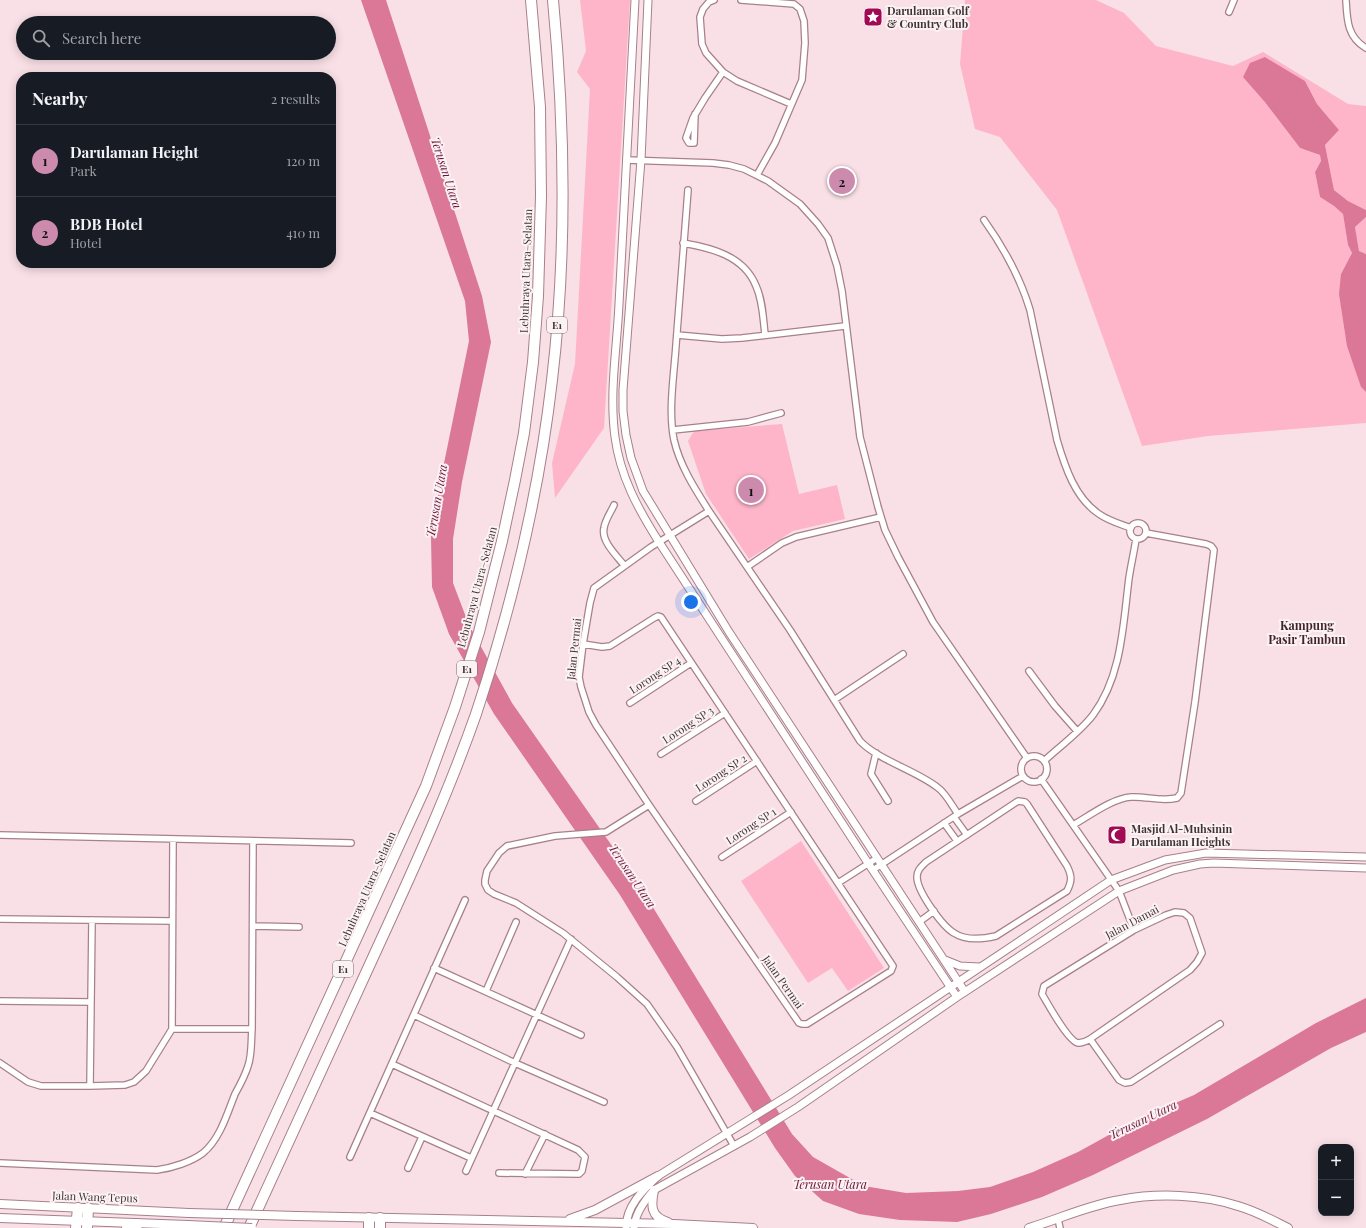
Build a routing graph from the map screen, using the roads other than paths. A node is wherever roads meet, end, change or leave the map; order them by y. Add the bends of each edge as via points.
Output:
1 (531, 0) edge
2 (553, 0) edge
3 (635, 0) edge
4 (648, 0) edge
5 (714, 0) edge
6 (741, 0) edge
7 (1234, 0) edge
8 (1346, 0) edge
9 (1229, 12) dead end
10 (1366, 48) edge
11 (723, 72) junction
12 (791, 104) junction
13 (695, 114) dead end
14 (626, 160) junction
15 (641, 160) junction
16 (757, 175) junction
17 (688, 190) dead end
18 (984, 220) dead end
19 (683, 243) junction
20 (846, 326) junction
21 (765, 334) junction
22 (677, 336) junction
23 (781, 413) dead end
24 (673, 430) junction
25 (614, 505) dead end
26 (709, 511) junction
27 (881, 518) junction
28 (1131, 528) junction
29 (1146, 533) junction
30 (670, 536) junction
31 (1136, 539) junction
32 (659, 542) junction
33 (624, 565) junction
34 (747, 567) junction
35 (583, 644) junction
36 (903, 654) dead end
37 (691, 663) junction
38 (1028, 671) dead end
39 (834, 700) junction
40 (630, 704) dead end
41 (725, 713) junction
42 (1077, 731) junction
43 (876, 753) junction
44 (661, 754) dead end
45 (1027, 758) junction
46 (757, 761) junction
47 (1044, 761) junction
48 (1023, 776) junction
49 (1041, 779) junction
50 (696, 801) dead end
51 (888, 801) dead end
52 (649, 805) junction
53 (791, 812) junction
54 (956, 815) junction
55 (944, 823) junction
56 (1073, 825) junction
57 (0, 835) edge
58 (967, 835) junction
59 (173, 840) junction
60 (253, 841) junction
61 (957, 841) junction
62 (350, 843) dead end
63 (722, 857) dead end
64 (1366, 857) edge
65 (879, 861) junction
66 (870, 866) junction
67 (1366, 868) edge
68 (1111, 880) junction
69 (838, 883) junction
70 (1119, 891) junction
71 (465, 900) dead end
72 (934, 911) junction
73 (0, 919) edge
74 (92, 920) junction
75 (172, 921) junction
76 (516, 922) dead end
77 (919, 922) junction
78 (253, 926) junction
79 (299, 926) dead end
80 (1134, 930) junction
81 (571, 939) junction
82 (943, 959) junction
83 (980, 967) junction
84 (434, 968) junction
85 (959, 982) junction
86 (950, 987) junction
87 (486, 991) junction
88 (965, 992) junction
89 (958, 997) junction
90 (0, 1001) edge
91 (91, 1002) junction
92 (537, 1014) junction
93 (414, 1015) junction
94 (1220, 1024) dead end
95 (172, 1028) junction
96 (252, 1030) junction
97 (581, 1035) dead end
98 (1090, 1039) junction
99 (0, 1063) edge
100 (515, 1063) junction
101 (392, 1064) junction
102 (90, 1086) junction
103 (604, 1102) dead end
104 (493, 1110) junction
105 (370, 1114) junction
106 (545, 1134) junction
107 (727, 1134) junction
108 (422, 1137) junction
109 (734, 1146) junction
110 (350, 1157) dead end
111 (471, 1158) junction
112 (0, 1163) edge
113 (408, 1168) dead end
114 (466, 1171) dead end
115 (499, 1173) dead end
116 (525, 1174) junction
117 (658, 1176) junction
118 (654, 1190) junction
119 (0, 1204) edge
120 (78, 1208) junction
121 (88, 1208) junction
122 (0, 1218) edge
123 (1058, 1219) junction
124 (559, 1222) junction
125 (369, 1223) edge
126 (380, 1223) edge
127 (138, 1224) junction
128 (674, 1224) junction
129 (82, 1225) edge
130 (582, 1225) edge
131 (635, 1225) edge
132 (626, 1226) edge
133 (127, 1228) edge
134 (224, 1228) edge
135 (250, 1228) edge
136 (753, 1228) edge
137 (1029, 1228) edge
138 (1060, 1228) edge
139 (1288, 1228) edge

1 - 134 highway, Lebuhraya Utara–Selatan / E1 via 540,107 536,321 524,426 502,541 479,632 429,779
2 - 135 highway, E1 via 563,160 559,301 552,384 539,470 524,541 498,645 475,716 419,856
3 - 14 street
4 - 15 street
5 - 11 street via 703,9 700,17 702,44 706,53
6 - 12 street via 790,3 802,12 804,65 800,86
7 - 9 street
8 - 10 street via 1352,34
11 - 12 street via 737,81
11 - 13 street
12 - 16 street
14 - 15 street
14 - 32 street via 613,389 615,438 628,486
15 - 16 street via 729,165
15 - 30 street via 623,412 633,464 643,491
16 - 20 street via 800,204 828,238 837,266
17 - 19 street
18 - 28 street via 1002,244 1025,292 1057,440 1071,478 1091,508 1100,515
19 - 21 street via 716,250 743,267 756,286
19 - 22 street
20 - 21 street
20 - 27 street via 860,437
21 - 22 street via 722,339
22 - 24 street
23 - 24 street via 748,422
24 - 26 street via 677,450 697,493
25 - 33 street via 605,523 603,535
26 - 30 street, Jalan Permai
26 - 34 street
27 - 34 street via 796,537
27 - 45 street via 895,551 933,622
28 - 29 street via 1137,523 1142,524
28 - 31 street via 1131,536
29 - 31 street via 1141,539
29 - 56 street via 1206,544 1214,550 1181,793 1177,798 1167,801 1132,797 1122,799
30 - 32 street, Jalan Permai
30 - 65 street via 729,632
31 - 42 street via 1124,627 1113,674 1098,706
32 - 33 street, Jalan Permai
32 - 66 street
33 - 35 street, Jalan Permai via 594,588
34 - 39 street
35 - 37 street, Jalan Permai via 610,646 658,616
35 - 52 street, Jalan Permai via 579,677 589,712
36 - 39 street
37 - 40 street, Lorong SP 4
37 - 41 street, Jalan Permai
38 - 42 street
39 - 43 street via 860,741
41 - 44 street, Lorong SP 3
41 - 46 street, Jalan Permai
42 - 47 street
43 - 51 street via 871,774
43 - 54 street via 938,787
45 - 47 street via 1034,756
45 - 48 street via 1021,768
46 - 50 street, Lorong SP 2
46 - 53 street, Jalan Permai
47 - 49 street via 1046,772
48 - 49 street via 1030,781
48 - 54 street
49 - 56 street
52 - 69 street, Jalan Permai via 802,1024 807,1024 893,968
52 - 81 street via 606,832 566,834 507,846 501,850 488,871 485,880 488,890 521,906
53 - 63 street, Lorong SP 1
53 - 69 street, Jalan Permai
54 - 55 street
54 - 58 street
55 - 61 street
55 - 65 street
56 - 68 street
57 - 59 street
58 - 61 street
58 - 72 street via 1014,803 1025,802 1067,866 1071,874 1071,883 1067,891 996,936 970,938 955,934 943,925
59 - 60 street
59 - 75 street
60 - 62 street
60 - 78 street
61 - 72 street via 926,862 918,871 917,883
64 - 68 street via 1206,853 1166,860
65 - 66 street
65 - 77 street
66 - 69 street
66 - 86 street
67 - 70 street via 1200,864 1156,876
68 - 70 street
68 - 83 street
70 - 80 street
70 - 88 street
71 - 84 street
72 - 77 street
73 - 74 street
74 - 75 street
74 - 91 street
75 - 95 street
76 - 87 street
77 - 82 street
78 - 79 street
78 - 96 street
80 - 98 street, Jalan Damai via 1044,986 1042,990 1057,1019 1073,1041 1082,1043
80 - 98 street, Jalan Damai via 1166,915 1184,913 1190,918 1202,953 1190,970
81 - 92 street
81 - 107 street via 646,1004 677,1047
82 - 83 street via 960,966
82 - 85 street
83 - 85 street
84 - 87 street
84 - 93 street
85 - 86 street
85 - 88 street
86 - 89 street
86 - 107 street
87 - 92 street
88 - 89 street
89 - 109 street via 798,1107
90 - 91 street
91 - 102 street
92 - 97 street
92 - 100 street
93 - 100 street
93 - 101 street
94 - 98 street via 1131,1082 1125,1083 1119,1080
95 - 96 street
95 - 102 street via 146,1071 134,1082 125,1085
96 - 112 street via 246,1071 218,1133 202,1154 173,1168 157,1170
99 - 102 street via 28,1082 40,1086
100 - 103 street
100 - 104 street
101 - 104 street
101 - 105 street
104 - 106 street
104 - 111 street
105 - 108 street
105 - 110 street
106 - 116 street
106 - 116 street via 583,1154 585,1157 582,1171 574,1175
107 - 109 street
107 - 117 street
108 - 111 street
108 - 113 street
109 - 118 street
111 - 114 street
115 - 116 street
117 - 124 main road via 595,1210
117 - 132 street via 635,1201
118 - 128 main road via 654,1213 658,1218
118 - 131 street via 646,1200
119 - 120 main road, Jalan Wang Tepus
120 - 121 main road, Jalan Wang Tepus
120 - 129 highway
121 - 125 main road, Jalan Wang Tepus, bridge via 297,1216
121 - 129 highway
122 - 129 main road
123 - 137 main road
123 - 138 street
123 - 139 main road via 1119,1200 1145,1196 1172,1196 1238,1205
124 - 126 main road, Jalan Wang Tepus
124 - 130 main road, Jalan Wang Tepus
125 - 126 main road, Jalan Wang Tepus
127 - 129 main road
127 - 133 highway
127 - 135 main road, bridge
128 - 131 main road, Jalan Wang Tepus
128 - 136 main road, Jalan Wang Tepus
130 - 132 main road, Jalan Wang Tepus
131 - 132 main road, Jalan Wang Tepus

